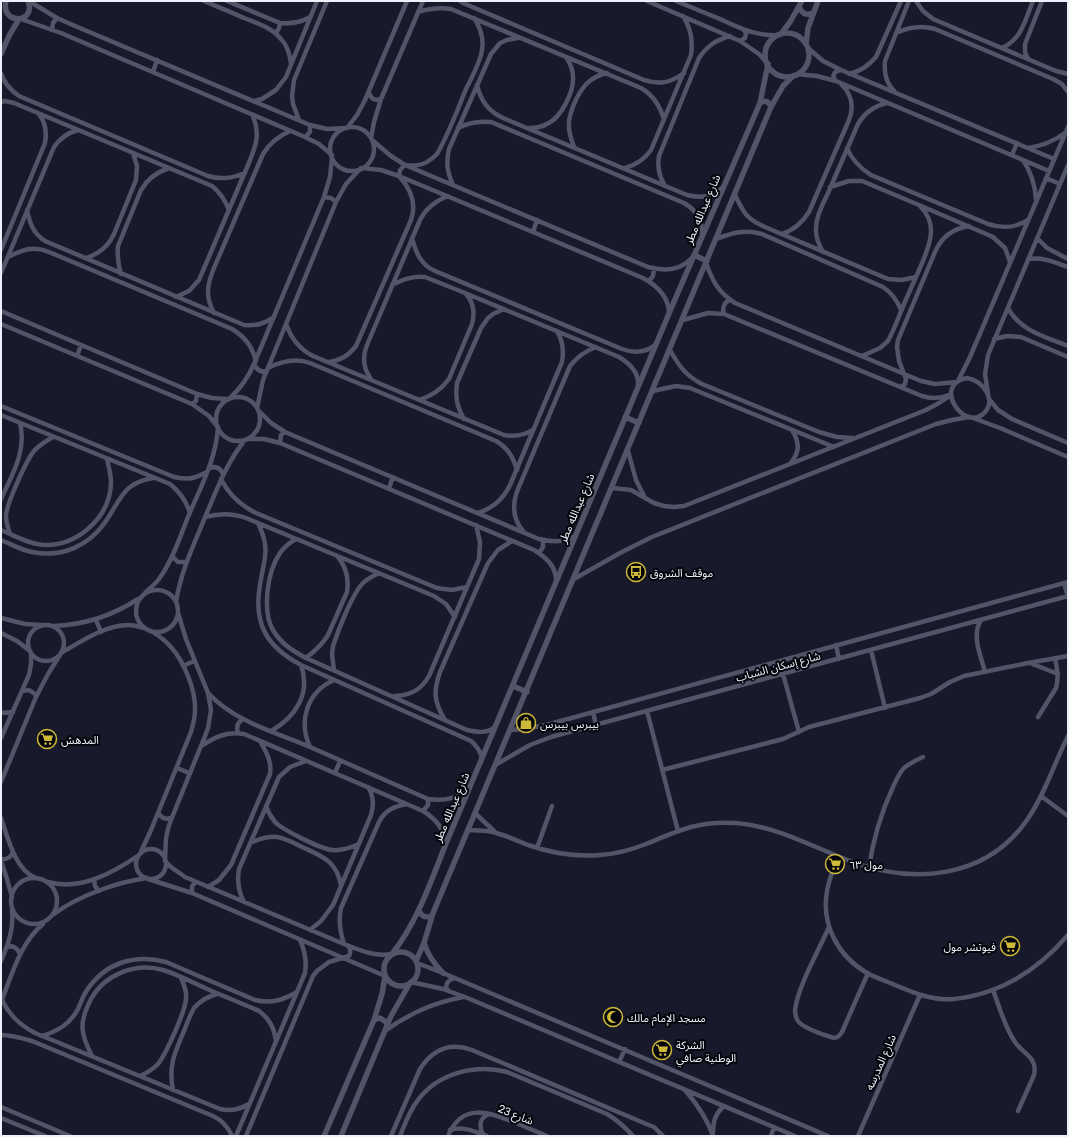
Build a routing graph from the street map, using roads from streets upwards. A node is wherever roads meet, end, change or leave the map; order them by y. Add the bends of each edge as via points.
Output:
1 (6, 1) edge
2 (28, 1) edge
3 (204, 1) edge
4 (228, 1) edge
5 (317, 1) edge
6 (327, 1) edge
7 (402, 1) edge
8 (407, 1) edge
9 (423, 1) edge
10 (647, 1) edge
11 (676, 1) edge
12 (802, 1) edge
13 (818, 1) edge
14 (900, 1) edge
15 (909, 1) edge
16 (916, 1) edge
17 (1033, 1) edge
18 (1042, 1) edge
19 (461, 2) edge
20 (799, 7) junction
21 (4, 8) junction
22 (404, 8) junction
23 (418, 12) junction
24 (459, 12) junction
25 (813, 13) junction
26 (1, 15) edge
27 (683, 16) junction
28 (310, 17) junction
29 (57, 18) junction
30 (474, 18) junction
31 (20, 19) junction
32 (933, 19) junction
33 (280, 22) junction
34 (930, 28) junction
35 (1021, 28) junction
36 (52, 30) junction
37 (744, 30) junction
38 (1029, 32) junction
39 (276, 33) junction
40 (896, 33) junction
41 (781, 34) junction
42 (730, 36) junction
43 (521, 38) junction
44 (740, 41) junction
45 (3, 43) edge
46 (807, 46) junction
47 (1002, 48) junction
48 (1, 54) edge
49 (691, 54) junction
50 (564, 56) junction
51 (876, 57) junction
52 (699, 58) junction
53 (1028, 59) junction
54 (157, 60) junction
55 (885, 61) junction
56 (768, 64) junction
57 (291, 65) junction
58 (476, 65) junction
59 (483, 68) junction
60 (840, 70) junction
61 (153, 72) junction
62 (684, 72) junction
63 (1, 73) edge
64 (606, 73) junction
65 (1060, 73) junction
66 (849, 74) junction
67 (1068, 74) edge
68 (795, 75) junction
69 (286, 77) junction
70 (294, 80) junction
71 (644, 80) junction
72 (836, 81) junction
73 (1058, 81) junction
74 (841, 83) junction
75 (477, 85) junction
76 (572, 85) junction
77 (640, 88) junction
78 (582, 89) junction
79 (1068, 92) edge
80 (369, 93) junction
81 (896, 94) junction
82 (26, 99) junction
83 (381, 99) junction
84 (254, 101) junction
85 (1, 102) edge
86 (760, 103) junction
87 (887, 103) junction
88 (23, 106) junction
89 (771, 107) junction
90 (561, 112) junction
91 (38, 113) junction
92 (252, 114) junction
93 (495, 114) junction
94 (570, 115) junction
95 (299, 120) junction
96 (664, 120) junction
97 (849, 120) junction
98 (491, 122) junction
99 (858, 124) junction
100 (310, 125) junction
101 (1068, 127) edge
102 (346, 128) junction
103 (458, 128) junction
104 (529, 128) junction
105 (78, 130) junction
106 (290, 131) junction
107 (1067, 134) edge
108 (305, 137) junction
109 (372, 139) junction
110 (45, 143) junction
111 (1017, 143) junction
112 (654, 145) junction
113 (442, 146) junction
114 (54, 147) junction
115 (574, 147) junction
116 (662, 148) junction
117 (847, 148) junction
118 (1028, 148) junction
119 (449, 149) junction
120 (133, 153) junction
121 (1012, 155) junction
122 (332, 156) junction
123 (1054, 159) junction
124 (1023, 160) junction
125 (404, 164) junction
126 (248, 165) junction
127 (1068, 166) edge
128 (169, 168) junction
129 (257, 168) junction
130 (625, 168) junction
131 (360, 169) junction
132 (1050, 171) junction
133 (245, 173) junction
134 (871, 175) junction
135 (208, 176) junction
136 (399, 176) junction
137 (1046, 178) junction
138 (206, 183) junction
139 (868, 183) junction
140 (1060, 184) junction
141 (453, 185) junction
142 (133, 186) junction
143 (665, 186) junction
144 (830, 186) junction
145 (722, 188) junction
146 (141, 190) junction
147 (687, 195) junction
148 (735, 195) junction
149 (448, 196) junction
150 (324, 197) junction
151 (1037, 201) junction
152 (336, 202) junction
153 (684, 203) junction
154 (919, 204) junction
155 (27, 210) junction
156 (229, 210) junction
157 (809, 212) junction
158 (412, 216) junction
159 (818, 216) junction
160 (420, 220) junction
161 (538, 220) junction
162 (1028, 220) junction
163 (988, 224) junction
164 (969, 226) junction
165 (765, 227) junction
166 (533, 232) junction
167 (985, 232) junction
168 (114, 234) junction
169 (762, 234) junction
170 (782, 234) junction
171 (702, 235) junction
172 (122, 237) junction
173 (412, 238) junction
174 (1037, 238) junction
175 (716, 239) junction
176 (45, 241) junction
177 (929, 244) junction
178 (937, 247) junction
179 (41, 249) junction
180 (1, 250) edge
181 (823, 252) junction
182 (693, 256) junction
183 (8, 257) junction
184 (86, 258) junction
185 (1028, 259) junction
186 (1068, 259) edge
187 (707, 262) junction
188 (1010, 263) junction
189 (206, 265) junction
190 (1068, 267) edge
191 (214, 268) junction
192 (654, 268) junction
193 (429, 269) junction
194 (1, 273) edge
195 (121, 274) junction
196 (881, 276) junction
197 (426, 277) junction
198 (916, 277) junction
199 (649, 281) junction
200 (878, 284) junction
201 (392, 285) junction
202 (465, 293) junction
203 (176, 297) junction
204 (730, 300) junction
205 (510, 302) junction
206 (1008, 308) junction
207 (506, 310) junction
208 (901, 310) junction
209 (1, 311) edge
210 (214, 313) junction
211 (669, 314) junction
212 (724, 314) junction
213 (274, 317) junction
214 (683, 320) junction
215 (235, 322) junction
216 (1, 324) edge
217 (286, 324) junction
218 (472, 324) junction
219 (481, 328) junction
220 (232, 329) junction
221 (557, 331) junction
222 (893, 331) junction
223 (900, 334) junction
224 (994, 340) junction
225 (656, 343) junction
226 (81, 345) junction
227 (1068, 346) edge
228 (596, 348) junction
229 (360, 349) junction
230 (622, 349) junction
231 (670, 350) junction
232 (309, 354) junction
233 (77, 356) junction
234 (862, 356) junction
235 (618, 357) junction
236 (1068, 357) edge
237 (306, 362) junction
238 (329, 362) junction
239 (562, 362) junction
240 (255, 363) junction
241 (570, 366) junction
242 (268, 369) junction
243 (905, 375) junction
244 (448, 379) junction
245 (372, 380) junction
246 (694, 380) junction
247 (957, 381) junction
248 (457, 383) junction
249 (638, 386) junction
250 (900, 387) junction
251 (690, 388) junction
252 (653, 391) junction
253 (988, 393) junction
254 (197, 394) junction
255 (406, 394) junction
256 (951, 395) junction
257 (229, 399) junction
258 (989, 399) junction
259 (419, 400) junction
260 (403, 402) junction
261 (192, 404) junction
262 (1, 406) edge
263 (258, 410) junction
264 (1, 416) edge
265 (626, 417) junction
266 (970, 417) junction
267 (464, 419) junction
268 (20, 423) junction
269 (639, 423) junction
270 (218, 427) junction
271 (810, 428) junction
272 (534, 429) junction
273 (792, 430) junction
274 (285, 432) junction
275 (72, 435) junction
276 (504, 435) junction
277 (806, 436) junction
278 (53, 437) junction
279 (854, 438) junction
280 (246, 439) junction
281 (69, 443) junction
282 (280, 443) junction
283 (500, 443) junction
284 (1068, 443) edge
285 (834, 447) junction
286 (628, 451) junction
287 (20, 456) junction
288 (1068, 457) edge
289 (28, 459) junction
290 (107, 459) junction
291 (790, 465) junction
292 (208, 470) junction
293 (516, 470) junction
294 (223, 474) junction
295 (174, 476) junction
296 (155, 478) junction
297 (393, 478) junction
298 (221, 479) junction
299 (170, 484) junction
300 (389, 488) junction
301 (612, 488) junction
302 (506, 493) junction
303 (110, 494) junction
304 (515, 497) junction
305 (645, 497) junction
306 (119, 498) junction
307 (1, 500) edge
308 (8, 504) junction
309 (250, 510) junction
310 (190, 513) junction
311 (478, 513) junction
312 (205, 517) junction
313 (246, 518) junction
314 (258, 523) junction
315 (476, 525) junction
316 (1, 530) edge
317 (524, 532) junction
318 (10, 534) junction
319 (576, 536) junction
320 (296, 539) junction
321 (1, 540) edge
322 (543, 540) junction
323 (512, 541) junction
324 (539, 552) junction
325 (172, 556) junction
326 (337, 556) junction
327 (186, 562) junction
328 (265, 564) junction
329 (274, 567) junction
330 (476, 568) junction
331 (484, 571) junction
332 (379, 573) junction
333 (574, 579) junction
334 (556, 583) junction
335 (1066, 583) edge
336 (467, 587) junction
337 (437, 588) junction
338 (346, 592) junction
339 (144, 594) junction
340 (354, 596) junction
341 (434, 596) junction
342 (1068, 597) edge
343 (139, 598) junction
344 (176, 602) junction
345 (178, 613) junction
346 (455, 617) junction
347 (1, 618) edge
348 (96, 620) junction
349 (981, 620) junction
350 (45, 626) junction
351 (51, 626) junction
352 (143, 628) junction
353 (101, 632) junction
354 (153, 632) junction
355 (1, 633) edge
356 (328, 635) junction
357 (335, 638) junction
358 (285, 645) junction
359 (836, 645) junction
360 (871, 650) junction
361 (30, 652) junction
362 (281, 652) junction
363 (60, 654) junction
364 (1068, 656) edge
365 (306, 658) junction
366 (1055, 658) junction
367 (839, 659) junction
368 (194, 661) junction
369 (1028, 663) junction
370 (301, 665) junction
371 (183, 666) junction
372 (432, 668) junction
373 (334, 670) junction
374 (440, 672) junction
375 (985, 672) junction
376 (783, 674) junction
377 (1058, 674) junction
378 (352, 678) junction
379 (334, 680) junction
380 (348, 686) junction
381 (513, 686) junction
382 (22, 691) junction
383 (527, 692) junction
384 (208, 693) junction
385 (393, 696) junction
386 (36, 697) junction
387 (300, 703) junction
388 (308, 707) junction
389 (886, 708) junction
390 (647, 711) junction
391 (13, 712) junction
392 (593, 712) junction
393 (1, 713) edge
394 (1038, 717) dead end
395 (243, 719) junction
396 (445, 720) junction
397 (596, 725) junction
398 (495, 727) junction
399 (467, 730) junction
400 (511, 730) junction
401 (271, 731) junction
402 (799, 732) junction
403 (238, 733) junction
404 (2, 734) edge
405 (1068, 736) edge
406 (464, 738) junction
407 (260, 741) junction
408 (201, 746) junction
409 (310, 747) junction
410 (923, 757) dead end
411 (482, 758) junction
412 (306, 761) junction
413 (340, 761) junction
414 (496, 764) junction
415 (177, 768) junction
416 (662, 770) junction
417 (190, 773) junction
418 (335, 773) junction
419 (270, 774) junction
420 (278, 777) junction
421 (1, 782) edge
422 (368, 787) junction
423 (469, 788) junction
424 (1041, 796) junction
425 (428, 799) junction
426 (407, 804) junction
427 (266, 806) junction
428 (552, 806) dead end
429 (423, 811) junction
430 (158, 813) junction
431 (476, 814) junction
432 (371, 815) junction
433 (1068, 816) edge
434 (1, 818) edge
435 (171, 818) junction
436 (380, 819) junction
437 (285, 830) junction
438 (469, 830) junction
439 (678, 831) junction
440 (495, 832) junction
441 (281, 837) junction
442 (250, 842) junction
443 (359, 844) junction
444 (445, 846) junction
445 (537, 848) junction
446 (326, 849) junction
447 (13, 852) junction
448 (140, 855) junction
449 (322, 856) junction
450 (838, 856) junction
451 (1, 860) edge
452 (165, 860) junction
453 (231, 865) junction
454 (869, 868) junction
455 (239, 869) junction
456 (148, 878) junction
457 (40, 879) junction
458 (94, 879) junction
459 (46, 882) junction
460 (196, 882) junction
461 (341, 886) junction
462 (208, 887) junction
463 (99, 891) junction
464 (192, 893) junction
465 (12, 897) junction
466 (244, 902) junction
467 (12, 905) junction
468 (333, 905) junction
469 (341, 908) junction
470 (419, 911) junction
471 (52, 915) junction
472 (432, 916) junction
473 (47, 920) junction
474 (829, 927) junction
475 (310, 930) junction
476 (1068, 935) edge
477 (300, 940) junction
478 (424, 943) junction
479 (346, 945) junction
480 (6, 948) junction
481 (20, 954) junction
482 (391, 954) junction
483 (343, 958) junction
484 (1, 961) edge
485 (126, 961) junction
486 (417, 962) junction
487 (129, 970) junction
488 (304, 973) junction
489 (443, 973) junction
490 (868, 973) junction
491 (313, 976) junction
492 (385, 976) junction
493 (181, 978) junction
494 (455, 978) junction
495 (411, 983) junction
496 (993, 990) junction
497 (449, 991) junction
498 (297, 992) junction
499 (218, 994) junction
500 (920, 995) junction
501 (465, 997) junction
502 (255, 1000) junction
503 (1, 1001) edge
504 (252, 1008) junction
505 (78, 1010) junction
506 (85, 1013) junction
507 (181, 1015) junction
508 (189, 1018) junction
509 (374, 1020) junction
510 (388, 1025) junction
511 (385, 1031) junction
512 (36, 1033) junction
513 (1, 1035) edge
514 (42, 1036) junction
515 (32, 1041) junction
516 (276, 1041) junction
517 (624, 1049) junction
518 (166, 1051) junction
519 (174, 1054) junction
520 (92, 1056) junction
521 (619, 1062) junction
522 (265, 1067) junction
523 (273, 1070) junction
524 (140, 1076) junction
525 (560, 1087) junction
526 (684, 1089) junction
527 (173, 1090) junction
528 (557, 1093) junction
529 (249, 1104) junction
530 (724, 1106) junction
531 (1, 1107) edge
532 (220, 1109) junction
533 (1018, 1111) dead end
534 (491, 1113) junction
535 (1, 1118) edge
536 (217, 1118) junction
537 (774, 1127) junction
538 (450, 1130) junction
539 (485, 1135) edge
540 (713, 1135) edge
541 (45, 1136) edge
542 (70, 1136) edge
543 (232, 1136) edge
544 (236, 1136) edge
545 (246, 1136) edge
546 (324, 1136) edge
547 (341, 1136) edge
548 (391, 1136) edge
549 (400, 1136) edge
550 (448, 1136) edge
551 (547, 1136) edge
552 (633, 1136) edge
553 (663, 1136) edge
554 (771, 1136) edge
555 (795, 1136) edge
556 (828, 1136) edge
557 (858, 1136) edge

1 - 21 street
2 - 29 street
2 - 31 street via 28,11
3 - 39 street
4 - 33 street
5 - 28 street
6 - 70 street
7 - 22 street
8 - 22 street
9 - 23 street
10 - 27 street
11 - 37 street
12 - 20 street
13 - 25 street
14 - 51 street
15 - 40 street
16 - 32 street
17 - 35 street
18 - 38 street
19 - 24 street
19 - 71 street
20 - 25 street via 805,14
20 - 41 street
21 - 26 street
21 - 31 street via 9,17
22 - 80 street
23 - 24 street via 434,7
23 - 83 street
24 - 30 street
25 - 46 street via 808,28
27 - 42 street
27 - 49 street via 690,31
28 - 33 street via 296,23
28 - 57 street
29 - 36 street
29 - 54 street
30 - 43 street
30 - 58 street via 482,41
31 - 36 street
31 - 45 street
32 - 34 street via 928,22
32 - 47 street
33 - 39 street
34 - 40 street via 917,26
34 - 73 street
35 - 38 street via 1024,32
35 - 47 street via 1016,39
36 - 61 street
37 - 41 street via 762,35
37 - 44 street via 745,38
38 - 53 street via 1024,48
39 - 57 street via 287,47
40 - 55 street
41 - 46 street via 798,36
41 - 56 street via 769,43 766,50
42 - 44 street
42 - 52 street via 715,41
43 - 50 street
43 - 59 street via 500,43
44 - 56 street via 759,54
45 - 48 street
46 - 60 street via 823,61
46 - 68 street via 809,54 806,66
47 - 53 street
49 - 52 street
49 - 62 street
50 - 64 street
50 - 76 street via 572,69
51 - 55 street
51 - 66 street via 864,68
52 - 116 street
53 - 65 street
54 - 61 street
54 - 84 street
55 - 81 street via 886,79
56 - 68 street via 771,70 781,76
56 - 86 street, شارع عبدالله مطر
57 - 69 street
58 - 59 street
58 - 113 street
59 - 75 street
60 - 66 street
60 - 72 street via 834,74 833,78
61 - 92 street
62 - 71 street via 669,81 656,83
62 - 96 street
63 - 82 street via 7,86
64 - 77 street
64 - 78 street via 592,78
65 - 67 street
65 - 73 street
66 - 81 street
68 - 72 street via 817,76
68 - 89 street via 783,86
69 - 70 street
69 - 84 street via 273,92
70 - 95 street via 293,104
71 - 77 street
72 - 74 street
73 - 79 street
74 - 87 street
74 - 97 street via 851,101
75 - 93 street via 483,101
75 - 103 street
76 - 78 street
76 - 90 street
77 - 96 street via 654,97
78 - 94 street
80 - 83 street via 373,99
80 - 102 street
81 - 111 street
82 - 88 street
82 - 135 street
83 - 109 street
84 - 95 street
85 - 88 street
86 - 89 street via 768,102
86 - 145 street, شارع عبدالله مطر
87 - 99 street via 870,110
87 - 121 street
88 - 91 street
89 - 148 street
90 - 94 street via 566,116
90 - 104 street via 547,124
91 - 105 street
91 - 110 street via 45,124
92 - 106 street
92 - 126 street via 257,135
93 - 98 street via 491,117
93 - 104 street
94 - 115 street via 569,131
95 - 100 street
96 - 112 street
97 - 99 street via 856,118
97 - 157 street
98 - 103 street via 474,122
98 - 153 street
99 - 117 street
100 - 102 street
100 - 108 street via 310,132
101 - 107 street
102 - 109 street via 364,130
102 - 122 street via 333,139
103 - 119 street
104 - 115 street
105 - 114 street via 66,134
105 - 120 street
106 - 108 street
106 - 129 street via 277,138 267,148
107 - 118 street via 1048,143
107 - 123 street
108 - 122 street via 319,144
109 - 125 street
109 - 131 street via 374,151 370,162
110 - 114 street
110 - 180 street
111 - 118 street
111 - 121 street
112 - 116 street
112 - 130 street via 647,156 637,164
113 - 119 street
113 - 125 street via 431,160 423,164
114 - 155 street
115 - 130 street
116 - 143 street via 658,171
117 - 134 street via 859,167
117 - 144 street
118 - 123 street
119 - 141 street via 447,167
120 - 128 street
120 - 142 street via 137,173
121 - 124 street
122 - 131 street via 339,166 349,170
122 - 150 street via 330,178
123 - 132 street
124 - 132 street
124 - 151 street via 1032,175
125 - 136 street
125 - 141 street
126 - 129 street
126 - 133 street
127 - 140 street
128 - 138 street
128 - 146 street via 158,172
129 - 191 street
130 - 143 street
131 - 136 street via 381,170
131 - 152 street via 346,184
132 - 137 street
133 - 135 street via 223,179
133 - 156 street
134 - 139 street via 866,178
134 - 163 street
135 - 138 street via 209,180
136 - 149 street
136 - 158 street via 412,196
137 - 140 street
137 - 151 street
138 - 156 street via 218,190
139 - 144 street via 849,181
139 - 154 street
140 - 174 street
141 - 161 street
142 - 146 street
142 - 168 street
143 - 147 street
144 - 159 street
145 - 147 street via 706,197
145 - 171 street, شارع عبدالله مطر
146 - 172 street
147 - 153 street
148 - 165 street via 748,217
148 - 175 street
149 - 160 street via 428,209
149 - 166 street
150 - 152 street
150 - 213 street
151 - 162 street
152 - 217 street
153 - 171 street via 698,215
154 - 164 street
154 - 177 street via 930,224
155 - 176 street via 32,228 37,236
155 - 183 street
156 - 189 street
157 - 159 street via 812,218
157 - 170 street via 795,228
158 - 160 street via 419,217
158 - 229 street
159 - 181 street via 816,231
160 - 173 street
161 - 166 street
161 - 192 street
162 - 163 street via 1013,227 996,227
162 - 188 street
163 - 167 street
164 - 167 street
164 - 178 street via 952,231
165 - 169 street via 761,229
165 - 170 street
166 - 199 street
167 - 188 street via 1005,248
168 - 172 street
168 - 184 street via 100,252
169 - 175 street via 739,232
169 - 200 street
170 - 181 street
171 - 182 street, شارع عبدالله مطر
172 - 195 street via 117,255
173 - 193 street via 420,259
173 - 201 street
174 - 185 street
174 - 186 street via 1047,248
175 - 187 street
176 - 179 street
176 - 184 street
177 - 178 street
177 - 198 street
178 - 223 street
179 - 183 street via 26,249
179 - 220 street
181 - 196 street
182 - 187 street
182 - 192 street via 680,267
182 - 211 street, شارع عبدالله مطر
183 - 194 street
184 - 195 street
185 - 190 street via 1042,258
185 - 206 street
187 - 204 street via 715,284
187 - 214 street
188 - 247 street via 970,357
189 - 191 street
189 - 203 street via 194,286
191 - 210 street via 207,292
192 - 199 street
193 - 197 street via 425,273
193 - 205 street
195 - 203 street
196 - 198 street via 902,280
196 - 200 street via 881,282
197 - 201 street via 405,278
197 - 202 street
198 - 208 street
199 - 211 street via 666,299
200 - 208 street via 892,294
201 - 229 street
202 - 207 street
202 - 218 street via 473,304
203 - 210 street
204 - 212 street via 724,305
204 - 234 street
205 - 207 street
205 - 230 street
206 - 224 street
206 - 227 street via 1023,326
207 - 219 street via 493,314
207 - 221 street
208 - 222 street
209 - 226 street
210 - 215 street
211 - 225 street, شارع عبدالله مطر
212 - 214 street via 708,313
212 - 250 street
213 - 215 street via 252,326
213 - 240 street
214 - 231 street
215 - 220 street
216 - 233 street
217 - 232 street via 292,338
217 - 242 street
218 - 219 street via 477,324
218 - 244 street
219 - 248 street
220 - 240 street via 248,342 254,353
221 - 228 street
221 - 239 street via 562,343
222 - 223 street
222 - 234 street via 884,345
223 - 243 street via 897,355
224 - 236 street via 1007,336 1021,337
224 - 253 street via 985,374
225 - 230 street via 644,351 629,352
225 - 249 street, شارع عبدالله مطر
226 - 233 street
226 - 254 street
228 - 235 street
228 - 241 street via 581,354
229 - 238 street
229 - 245 street via 364,357 365,370
230 - 235 street
231 - 246 street via 683,370
231 - 252 street
232 - 237 street
232 - 238 street
233 - 261 street
234 - 243 street
235 - 249 street via 636,372
237 - 242 street via 287,361
237 - 260 street
238 - 245 street
239 - 241 street
239 - 272 street
240 - 242 street via 255,367 260,371
240 - 257 street via 244,384
241 - 304 street
242 - 263 street via 260,389
243 - 247 street via 928,383
243 - 250 street via 906,382
244 - 248 street via 451,383
244 - 259 street via 436,393
245 - 255 street
246 - 251 street via 690,382
246 - 271 street
247 - 253 street via 972,378
247 - 256 street via 952,387
248 - 267 street via 458,405
249 - 265 street, شارع عبدالله مطر
250 - 256 street via 933,399
251 - 252 street via 676,386
251 - 273 street
252 - 269 street
253 - 258 street
254 - 257 street
254 - 261 street via 196,401
255 - 259 street
255 - 260 street
256 - 266 street via 957,409
256 - 279 street via 933,407
257 - 263 street via 248,399
257 - 270 street via 219,408 216,420
258 - 266 street via 985,413
258 - 284 street via 998,410 1012,419
259 - 267 street
260 - 283 street
261 - 270 street via 209,416
262 - 275 street
263 - 274 street
263 - 280 street via 258,428
264 - 268 street
265 - 269 street
265 - 319 street, شارع عبدالله مطر
266 - 288 street
266 - 333 street via 936,424 686,523 636,545
267 - 276 street
268 - 278 street
268 - 287 street
269 - 286 street
270 - 280 street via 229,439
270 - 292 street via 216,447
271 - 277 street
271 - 279 street via 828,435
272 - 276 street via 520,436
272 - 293 street
273 - 277 street
273 - 291 street via 796,436 798,451
274 - 282 street via 281,435
274 - 297 street
275 - 281 street
275 - 295 street
276 - 283 street
277 - 285 street
278 - 281 street
278 - 289 street via 39,446
279 - 285 street
280 - 282 street via 264,439
280 - 294 street via 233,455
281 - 290 street
282 - 300 street
283 - 293 street via 512,457
285 - 291 street
286 - 301 street
286 - 305 street via 636,480
287 - 289 street
287 - 307 street
289 - 308 street
290 - 296 street
290 - 303 street via 111,476
291 - 305 street via 684,506 664,506
292 - 294 street via 212,467 219,468
292 - 295 street via 194,478
292 - 310 street
293 - 302 street
294 - 298 street
295 - 299 street via 174,481
296 - 299 street
296 - 306 street via 131,486
297 - 300 street
297 - 311 street
298 - 309 street via 233,497
298 - 312 street
299 - 310 street via 181,494
300 - 315 street
301 - 305 street via 631,490
301 - 333 street
302 - 304 street via 509,497
302 - 311 street via 494,506
303 - 306 street
303 - 318 street via 104,509 93,524 78,537 67,542 44,545
304 - 317 street via 513,505 516,520
306 - 321 street via 107,520 94,536 65,552 31,552
307 - 308 street
308 - 318 street via 6,523
309 - 313 street via 246,513
309 - 337 street
310 - 325 street
311 - 317 street
312 - 313 street via 226,513
312 - 327 street
313 - 314 street
314 - 320 street
314 - 328 street via 265,539
315 - 323 street
315 - 330 street via 481,550
316 - 318 street
317 - 322 street
319 - 322 street via 557,541
319 - 334 street, شارع عبدالله مطر
320 - 326 street
320 - 329 street via 279,554
322 - 324 street via 544,547
323 - 324 street
323 - 331 street via 498,550
324 - 334 street via 553,570
325 - 327 street via 178,562
325 - 339 street via 161,577
326 - 332 street
326 - 338 street via 348,577
327 - 344 street
328 - 329 street
328 - 362 street via 258,594 258,615 266,635
329 - 358 street via 268,590 267,613 273,631
330 - 331 street
330 - 336 street
331 - 374 street
332 - 340 street via 362,584
332 - 341 street
333 - 383 street
334 - 381 street, شارع عبدالله مطر
335 - 342 street
335 - 359 street, شارع إسكان الشباب
336 - 337 street via 452,590
336 - 346 street
337 - 341 street via 438,592
338 - 340 street
338 - 356 street
339 - 343 street
339 - 344 street via 151,590 166,592
340 - 357 street
341 - 346 street via 446,604
342 - 349 street, شارع إسكان الشباب
343 - 348 street via 119,611
343 - 352 street via 135,611
344 - 345 street
345 - 354 street via 173,626 167,630
345 - 368 street
346 - 372 street
347 - 350 street
348 - 351 street
348 - 353 street
349 - 360 street, شارع إسكان الشباب
349 - 375 street via 976,638
350 - 351 street
350 - 361 street via 30,634
351 - 363 street via 63,637
352 - 353 street via 128,625
352 - 354 street
353 - 363 street
354 - 371 street via 170,646
355 - 361 street
356 - 357 street via 331,639
356 - 365 street via 319,648
357 - 373 street via 332,654
358 - 362 street
358 - 365 street
359 - 367 street
359 - 392 street, شارع إسكان الشباب
360 - 367 street, شارع إسكان الشباب
360 - 389 street
361 - 363 street via 34,657 45,661
361 - 382 street via 31,670
362 - 370 street
363 - 386 street
364 - 366 street
365 - 373 street
366 - 369 street
366 - 377 street
367 - 376 street, شارع إسكان الشباب
368 - 371 street
368 - 384 street
369 - 375 street
369 - 377 street
370 - 379 street
370 - 387 street via 304,683
371 - 415 street via 192,687 195,709 191,732
372 - 374 street
372 - 385 street via 426,683 420,688 407,695
373 - 378 street
374 - 396 street via 435,697
375 - 389 street via 957,679 927,696
376 - 390 street, شارع إسكان الشباب
376 - 402 street
377 - 394 street via 1056,688
378 - 380 street
378 - 385 street
379 - 380 street
379 - 388 street via 320,689
380 - 406 street
381 - 383 street
381 - 398 street, شارع عبدالله مطر
382 - 386 street via 32,691
382 - 391 street
383 - 400 street
384 - 395 street via 221,706
384 - 408 street via 210,719
385 - 396 street
386 - 421 street
387 - 388 street
387 - 401 street via 288,720
388 - 409 street via 304,727
389 - 402 street
390 - 397 street, شارع إسكان الشباب
390 - 416 street
391 - 393 street
391 - 404 street
392 - 397 street
392 - 400 street, شارع إسكان الشباب via 535,727
395 - 401 street
395 - 403 street via 237,726
396 - 399 street
397 - 414 street, شارع إسكان الشباب via 540,740
398 - 399 street via 485,732
398 - 411 street, شارع عبدالله مطر
399 - 406 street
400 - 414 street
401 - 409 street
402 - 416 street via 783,739
403 - 407 street
403 - 408 street via 222,734
405 - 424 street
406 - 411 street via 476,746
407 - 412 street
407 - 419 street via 271,764
408 - 417 street
409 - 413 street
410 - 454 street via 905,767 895,783 879,821
411 - 423 street, شارع عبدالله مطر
412 - 418 street
412 - 420 street via 290,767
413 - 418 street
413 - 425 street
414 - 431 street
415 - 417 street
415 - 430 street
416 - 439 street
417 - 435 street
418 - 422 street
419 - 420 street via 275,772
419 - 453 street
420 - 427 street
422 - 426 street
422 - 432 street via 373,797
423 - 425 street via 446,800
423 - 444 street, شارع عبدالله مطر
424 - 433 street
424 - 454 street via 1028,819 1009,842 987,858 973,864 956,870 922,874
425 - 429 street
426 - 429 street
426 - 436 street via 394,807
427 - 437 street via 271,817
427 - 442 street
428 - 445 street
429 - 444 street via 437,822 445,837
430 - 435 street via 164,818
430 - 448 street
431 - 438 street
431 - 440 street
432 - 436 street via 377,814
432 - 443 street
434 - 447 street
435 - 452 street via 166,838
436 - 469 street
437 - 441 street via 281,832
437 - 446 street
438 - 440 street
438 - 472 street
439 - 445 street via 637,848 607,855 572,855
439 - 450 street via 723,822 752,825 778,832
440 - 445 street
441 - 442 street
441 - 449 street
442 - 455 street
443 - 446 street via 339,850
443 - 461 street
444 - 470 street, شارع عبدالله مطر
446 - 449 street
447 - 451 street via 10,858
447 - 457 street via 27,873
448 - 452 street via 147,850 156,850
448 - 456 street via 136,864 137,869
448 - 458 street
449 - 461 street via 338,872
450 - 454 street
450 - 474 street via 826,894 825,908
451 - 465 street
452 - 456 street via 161,874
452 - 460 street via 178,873
453 - 455 street
453 - 462 street via 219,880
455 - 466 street via 240,896
456 - 463 street
456 - 464 street
457 - 459 street
457 - 465 street via 25,880 14,890
458 - 459 street via 72,885
458 - 463 street via 94,886
459 - 471 street via 56,894 56,909
460 - 462 street
460 - 464 street via 192,886
461 - 468 street
462 - 466 street
463 - 471 street via 67,905
464 - 477 street
465 - 467 street
466 - 475 street
467 - 473 street via 14,912 25,922 32,924
467 - 480 street via 12,927
468 - 469 street
468 - 475 street
469 - 479 street via 339,923
470 - 472 street via 424,917
470 - 482 street, شارع عبدالله مطر
471 - 473 street
472 - 478 street
473 - 481 street via 31,936
474 - 490 street via 842,952
474 - 490 street via 797,999 795,1013 798,1021 831,1037 839,1037
475 - 479 street
476 - 496 street via 1033,968
477 - 483 street
477 - 488 street via 306,959
478 - 486 street
478 - 489 street via 429,956
479 - 482 street via 376,955
479 - 483 street via 350,949 350,954
480 - 481 street via 14,947
480 - 484 street
481 - 503 street
482 - 486 street via 407,953
482 - 492 street via 384,964
483 - 491 street via 329,962
483 - 492 street
485 - 487 street
485 - 502 street via 146,958 166,962
485 - 505 street via 117,964 92,983
486 - 489 street
486 - 495 street via 417,974
487 - 493 street via 155,968
487 - 506 street via 105,982 93,996
488 - 491 street
488 - 498 street
489 - 494 street
490 - 500 street
491 - 523 street
492 - 495 street via 398,986
492 - 509 street
493 - 499 street
493 - 507 street via 186,991
494 - 497 street via 447,983 446,988
494 - 517 street
495 - 497 street
495 - 510 street via 395,1008
496 - 500 street via 952,999
496 - 533 street via 1012,1037 1030,1057 1036,1070
497 - 501 street
498 - 502 street via 277,1001
498 - 516 street
499 - 504 street
499 - 508 street via 199,1003
500 - 557 street, شارع المدرسه
501 - 511 street via 440,1002 417,1011
501 - 521 street
502 - 504 street
503 - 512 street via 15,1020
504 - 516 street via 269,1020
505 - 506 street
505 - 514 street via 67,1024
506 - 520 street via 82,1034
507 - 508 street via 186,1014
507 - 518 street
508 - 519 street
509 - 510 street via 380,1018
509 - 546 street
510 - 511 street
511 - 547 street
512 - 514 street
512 - 515 street
513 - 515 street
514 - 520 street
515 - 536 street
516 - 522 street
517 - 521 street
517 - 556 street
518 - 519 street
518 - 524 street via 158,1064
519 - 527 street via 171,1069
520 - 524 street
521 - 526 street
522 - 523 street
522 - 529 street
523 - 545 street
524 - 527 street
525 - 528 street
525 - 548 street via 464,1047 446,1047 431,1055 420,1069
525 - 553 street via 654,1127
526 - 530 street
526 - 540 street via 699,1106
527 - 532 street
528 - 549 street via 496,1070 462,1072 441,1081 425,1092 413,1106
528 - 552 street via 616,1120
529 - 532 street via 235,1110
529 - 544 street
530 - 537 street
530 - 540 street via 714,1120
531 - 542 street
532 - 536 street via 221,1113
534 - 538 street, شارع 23 via 475,1112 467,1115
534 - 539 street via 486,1114 481,1121 481,1130
534 - 551 street, شارع 23
535 - 541 street
536 - 543 street via 228,1128
537 - 554 street
537 - 555 street
538 - 539 street via 464,1128
538 - 550 street

